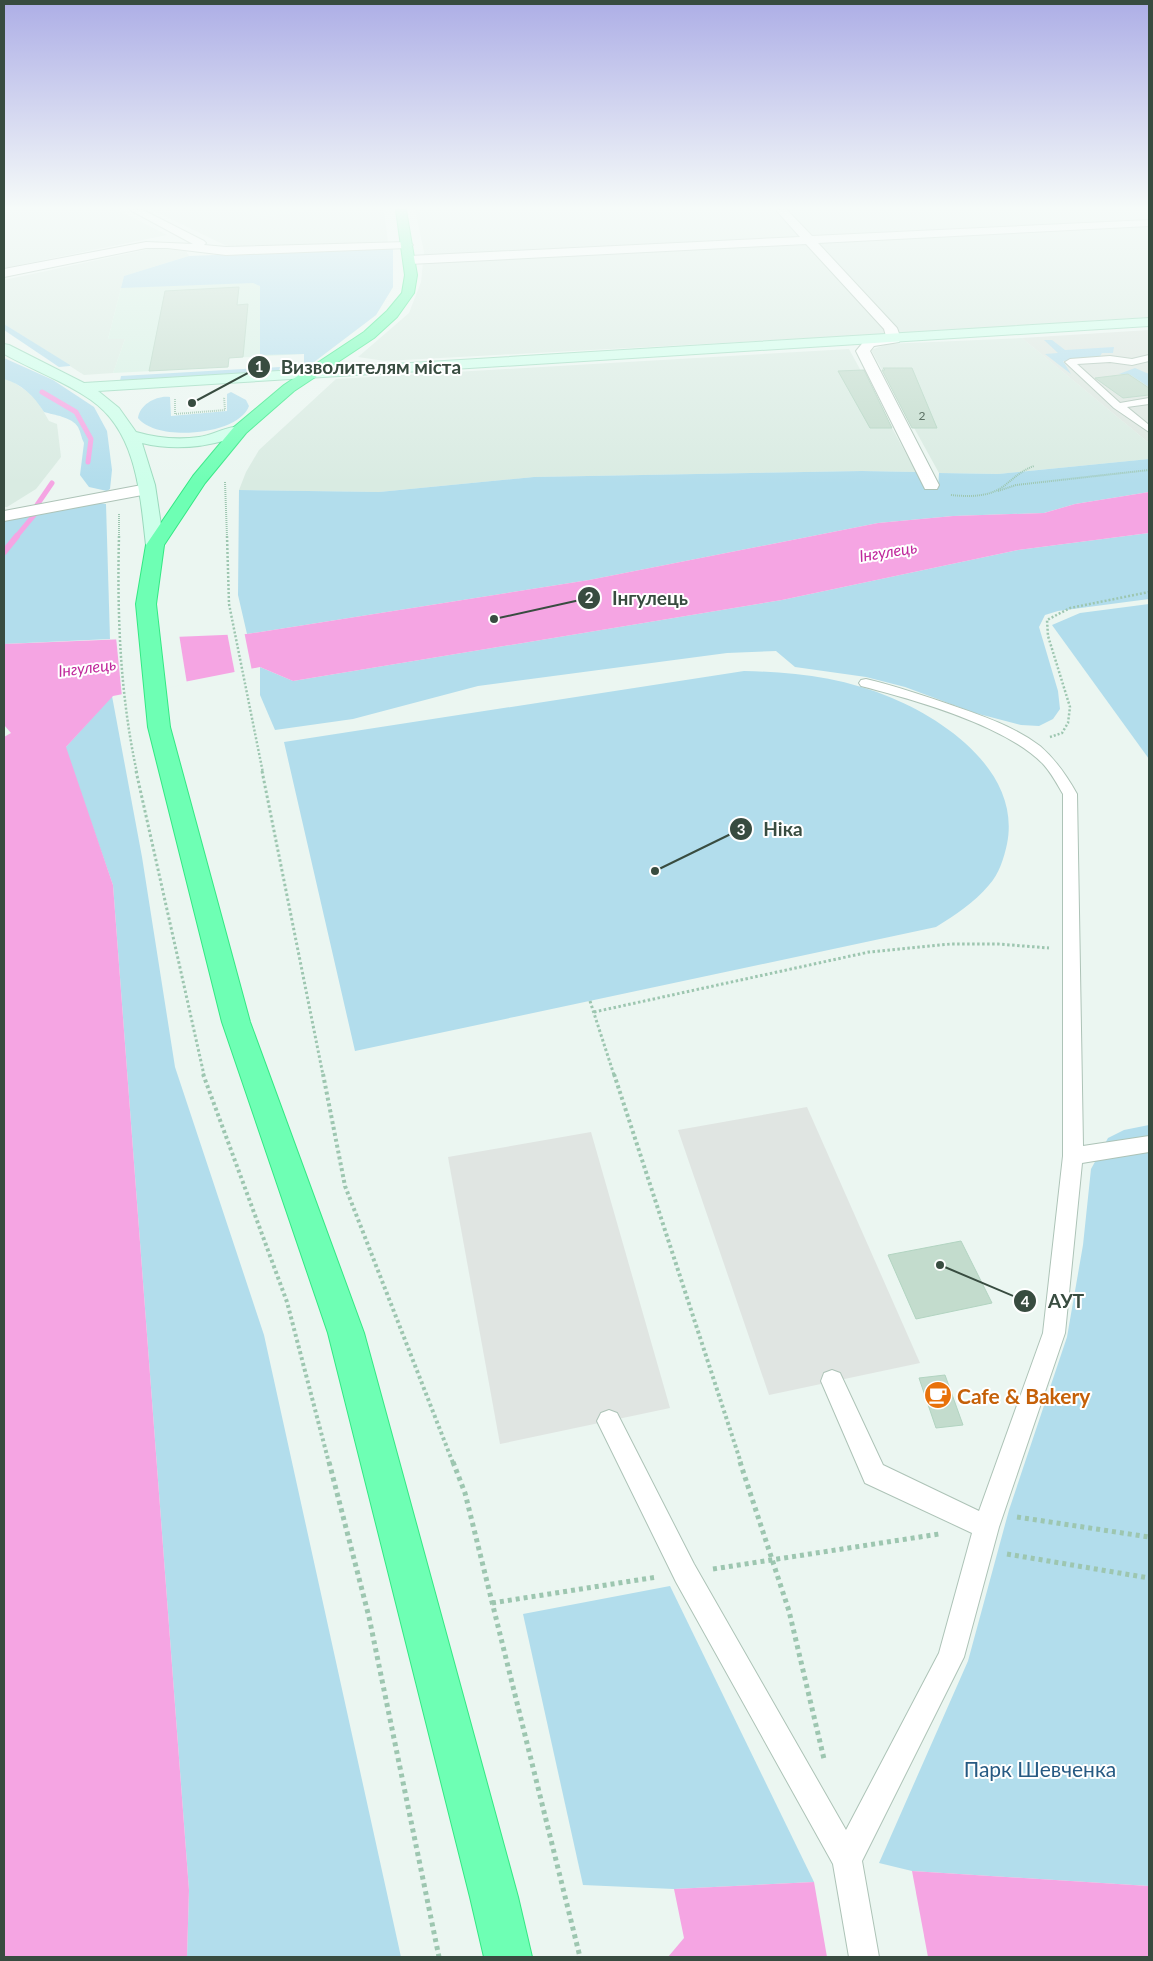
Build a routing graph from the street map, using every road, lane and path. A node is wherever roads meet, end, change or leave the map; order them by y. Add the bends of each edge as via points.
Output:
1 (402, 302) edge
2 (865, 302) edge
3 (1149, 322) edge
4 (894, 339) junction
5 (8, 352) edge
6 (1149, 358) edge
7 (1128, 361) junction
8 (1111, 368) dead end
9 (1149, 369) edge
10 (313, 372) junction
11 (1098, 374) dead end
12 (1086, 378) junction
13 (80, 388) junction
14 (224, 392) dead end
15 (175, 394) dead end
16 (1149, 402) edge
17 (1117, 406) junction
18 (1149, 429) edge
19 (240, 430) junction
20 (132, 436) junction
21 (1034, 466) dead end
22 (1149, 470) edge
23 (225, 482) dead end
24 (931, 485) joint
25 (147, 489) junction
26 (998, 490) junction
27 (120, 494) junction
28 (4, 516) edge
29 (155, 546) junction
30 (1149, 592) edge
31 (866, 683) dead end
32 (144, 730) junction
33 (1024, 741) junction
34 (1072, 950) junction
35 (590, 1001) dead end
36 (594, 1012) junction
37 (1149, 1144) edge
38 (1073, 1156) junction
39 (832, 1381) dead end
40 (609, 1421) dead end
41 (986, 1527) junction
42 (658, 1577) dead end
43 (1149, 1578) edge
44 (492, 1603) junction
45 (810, 1700) dead end
46 (848, 1866) junction
47 (440, 1957) edge
48 (508, 1957) edge
49 (580, 1957) edge
50 (864, 1957) edge

1 - 10 highway via 369,334
2 - 4 street via 890,328
3 - 4 street
4 - 10 street
4 - 24 street via 870,344 863,351
5 - 13 street
6 - 7 lane
7 - 8 lane
7 - 9 lane
7 - 12 lane via 1070,362
10 - 13 street
10 - 19 highway
11 - 12 lane
12 - 17 lane
13 - 20 street via 113,410
14 - 15 path via 225,410 175,414
16 - 17 lane
17 - 18 lane
19 - 20 street via 222,438 175,444
19 - 29 highway via 199,480
20 - 25 street
21 - 26 path via 1025,468
22 - 26 path via 1039,481
23 - 44 path via 229,604 344,1186 465,1493
24 - 26 path via 939,493 968,497
25 - 27 street
25 - 29 street
27 - 28 street
27 - 32 path via 118,608
29 - 32 highway via 146,604
30 - 33 path via 1070,608 1047,620 1048,636 1070,707 1068,723 1062,733
31 - 33 lane via 986,722
32 - 47 path via 201,1067 288,1302 369,1617
32 - 48 highway via 236,1022 346,1333
33 - 34 lane via 1054,766 1070,794
34 - 36 path via 951,944 869,952
34 - 38 lane
35 - 36 path
36 - 45 path via 784,1594
37 - 38 lane
38 - 41 lane via 1054,1333
39 - 41 lane via 874,1474
40 - 46 lane via 684,1573
41 - 43 path via 1004,1554
41 - 46 lane via 951,1658
42 - 44 path
44 - 49 path
46 - 50 lane

